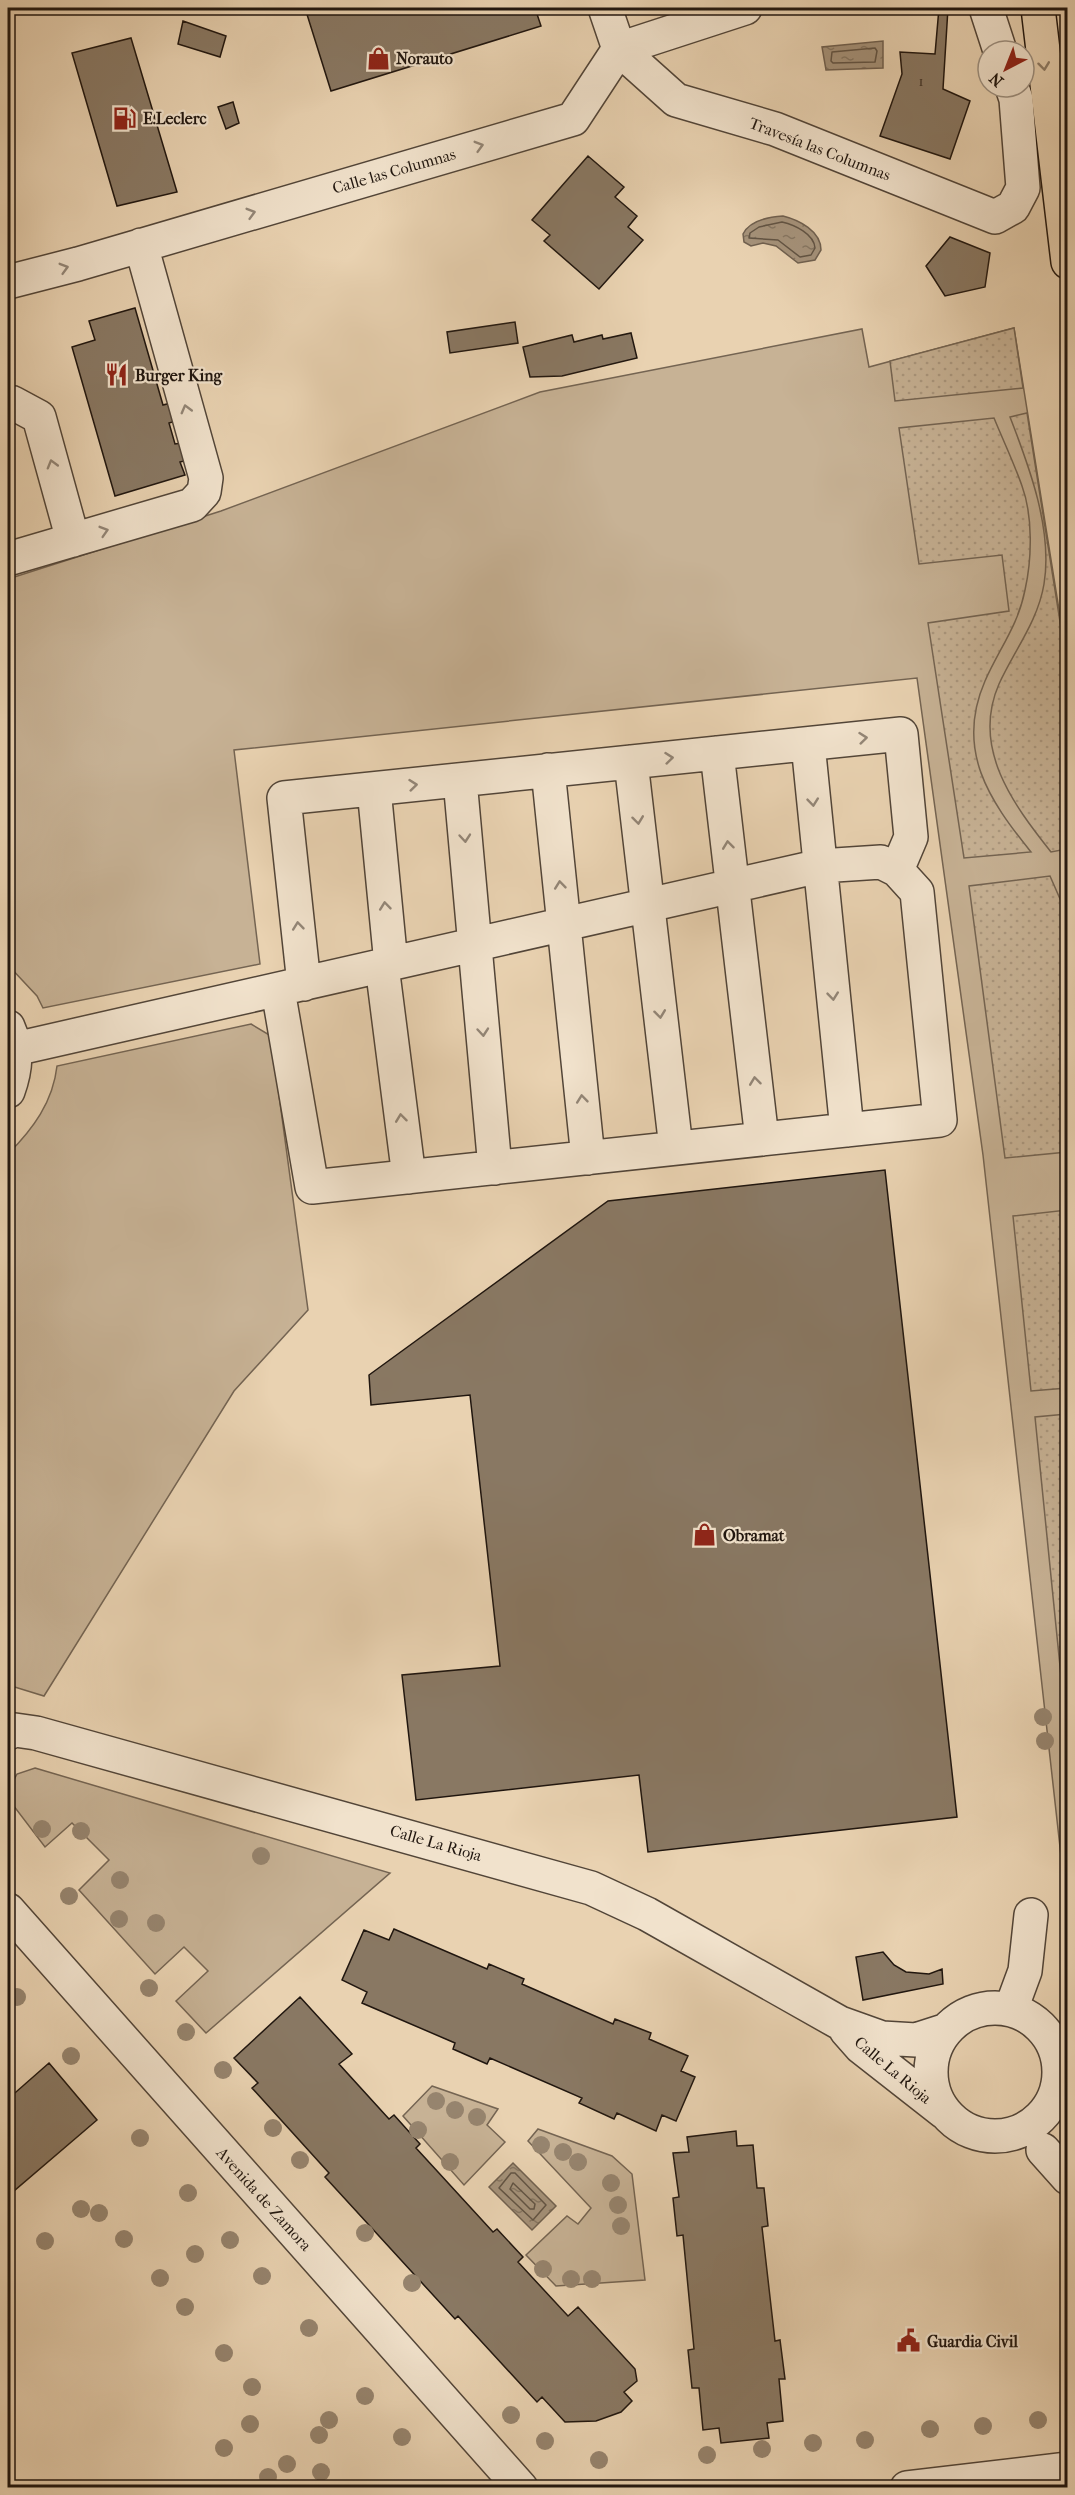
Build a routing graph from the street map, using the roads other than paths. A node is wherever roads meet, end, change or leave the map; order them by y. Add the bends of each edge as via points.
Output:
1 (605, 8) edge
2 (745, 8) edge
3 (986, 8) edge
4 (1038, 8) edge
5 (996, 39) edge
6 (619, 49) junction
7 (1016, 99) edge
8 (141, 245) junction
9 (1068, 262) edge
10 (8, 282) edge
11 (8, 406) edge
12 (73, 540) junction
13 (8, 559) edge
14 (808, 744) junction
15 (717, 753) junction
16 (631, 762) junction
17 (548, 771) junction
18 (460, 780) junction
19 (374, 789) junction
20 (820, 866) junction
21 (897, 870) junction
22 (732, 886) junction
23 (648, 905) junction
24 (564, 925) junction
25 (475, 945) junction
26 (387, 965) junction
27 (291, 987) junction
28 (11, 1038) edge
29 (8, 1091) edge
30 (847, 1130) junction
31 (762, 1139) junction
32 (676, 1148) junction
33 (588, 1158) junction
34 (495, 1168) junction
35 (409, 1176) junction
36 (8, 1733) edge
37 (8, 1910) edge
38 (1031, 1915) dead end
39 (1011, 2009) junction
40 (840, 2024) junction
41 (944, 2031) junction
42 (947, 2115) junction
43 (1043, 2150) dead end
44 (1068, 2178) edge
45 (1068, 2469) edge
46 (521, 2487) edge
47 (907, 2487) edge

1 - 6 street
2 - 6 street
3 - 5 street
4 -> 9 highway
6 - 7 street, Travesía las Columnas via 676,100 775,129 994,217 1012,207 1023,188
8 -> 6 street, Calle las Columnas via 573,119
10 -> 8 street, Calle las Columnas
12 -> 8 street via 192,505 204,492 206,478
12 -> 11 street via 39,417 13,404
12 - 13 street
14 - 15 street
14 -> 20 street
14 -> 21 street via 901,734 911,837
16 -> 15 street
22 -> 15 street
16 - 17 street
16 -> 23 street
17 - 18 street
24 -> 17 street
19 -> 18 street
18 -> 25 street
26 -> 19 street
27 -> 19 street via 285,798
20 - 21 street via 881,862
20 - 22 street
20 -> 30 street
21 - 30 street via 917,892 940,1120
22 - 23 street
31 -> 22 street
23 - 24 street
23 -> 32 street
24 - 25 street
33 -> 24 street
25 - 26 street
25 -> 34 street
26 - 27 street
35 -> 26 street
27 - 28 street
27 - 35 street via 312,1187
28 - 29 street via 15,1072
30 - 31 street
31 - 32 street
32 - 33 street
33 - 34 street
34 - 35 street
36 - 40 street, Calle La Rioja via 36,1733 591,1888 647,1914
37 - 46 street, Avenida de Zamora
38 - 39 street via 1025,1971
39 - 41 street via 975,2010
39 - 42 street via 1030,2018 1047,2033 1057,2052 1060,2074 1056,2095 1044,2114 1028,2128 1007,2135 986,2136 964,2129
40 - 41 street, Calle La Rioja via 882,2038 916,2040
40 - 42 street, Calle La Rioja via 861,2047
41 - 42 street via 931,2058 930,2074 935,2096
43 - 44 street
45 - 47 street

